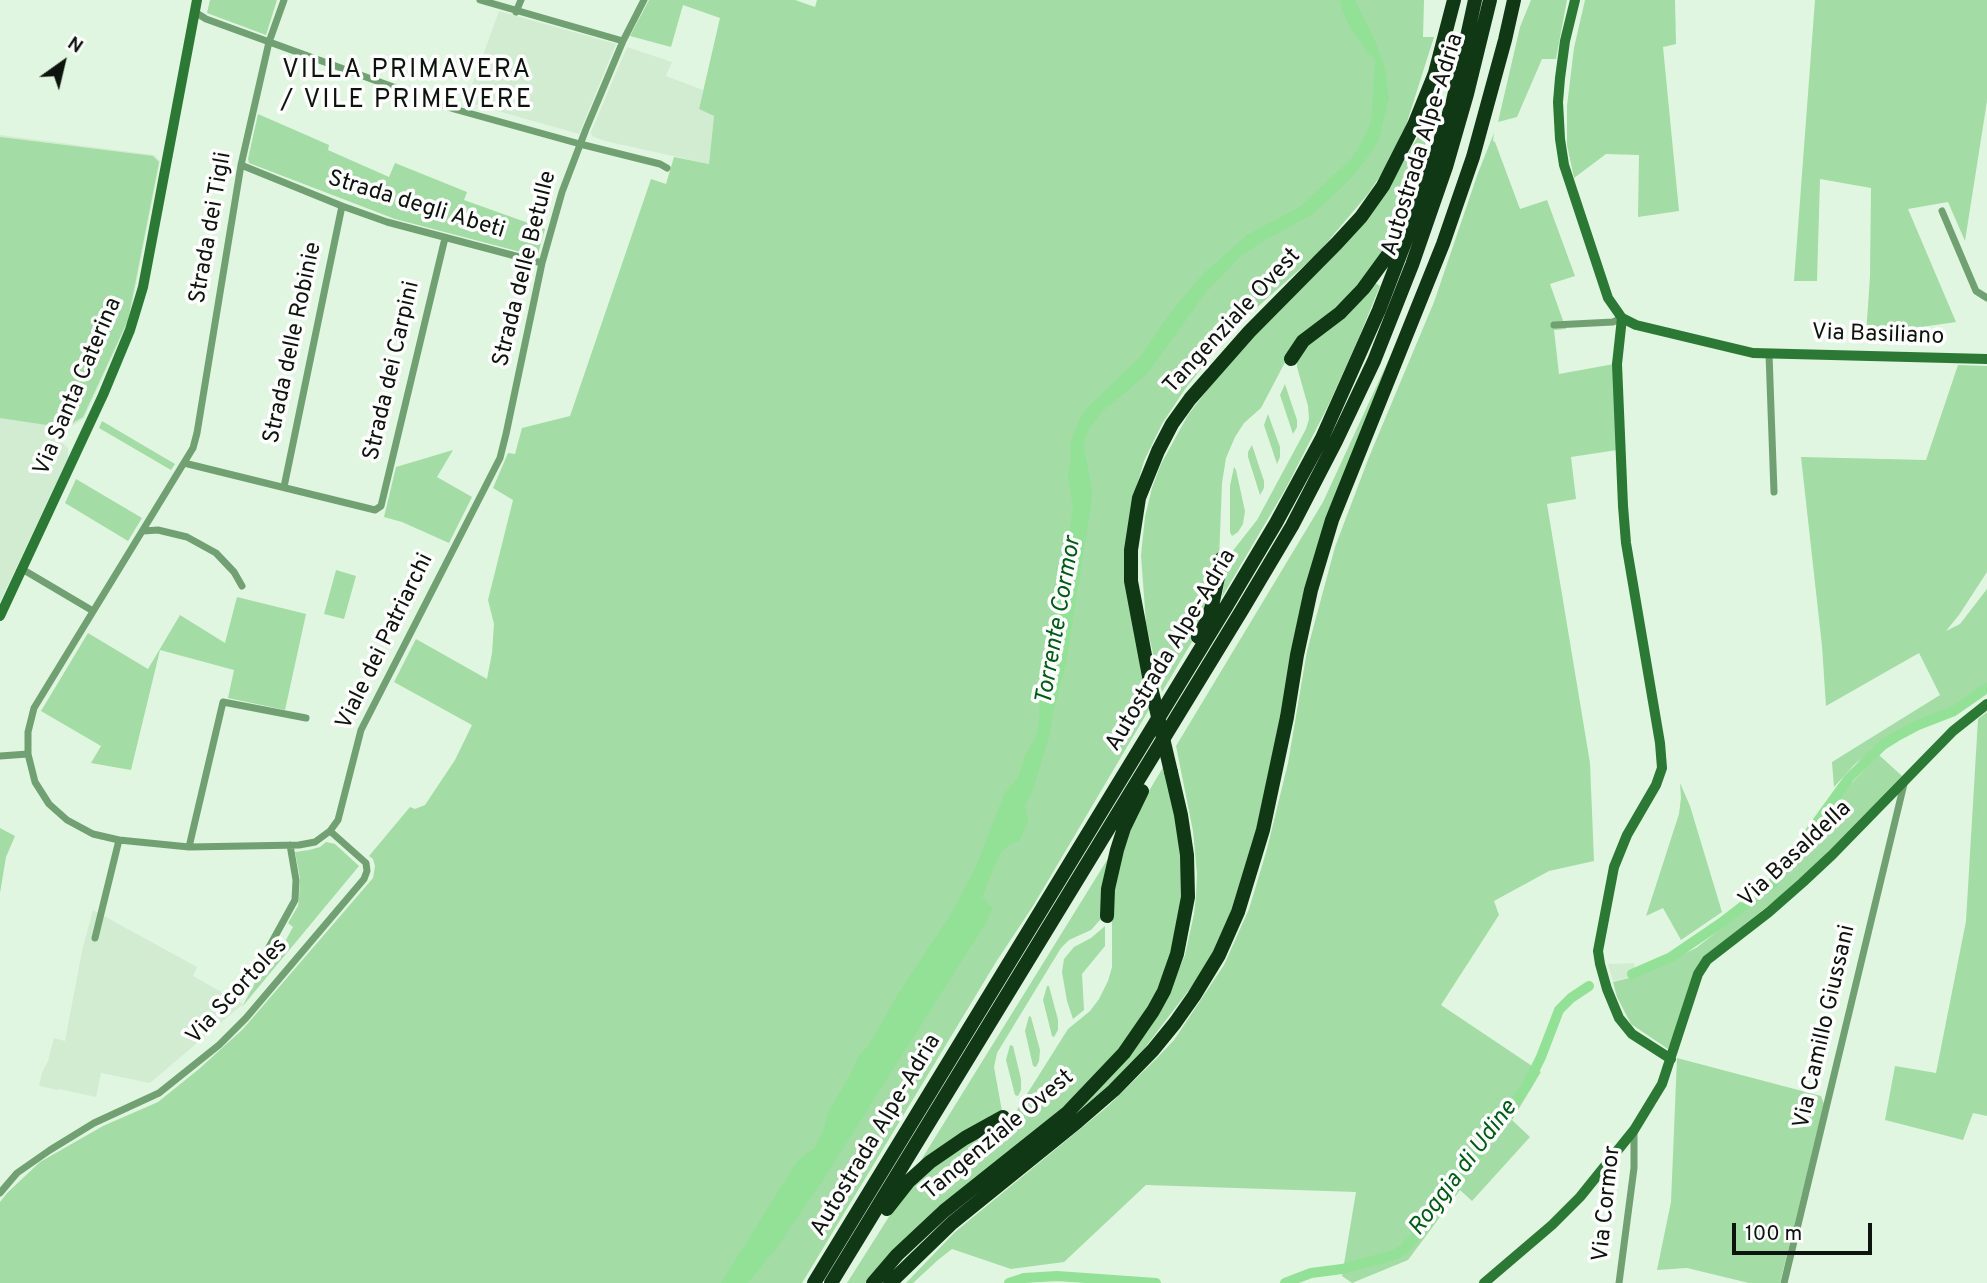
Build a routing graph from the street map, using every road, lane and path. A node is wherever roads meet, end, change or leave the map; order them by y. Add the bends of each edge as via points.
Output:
1 (197, 0) edge
2 (284, 0) edge
3 (480, 0) edge
4 (521, 0) edge
5 (644, 0) edge
6 (1454, 0) edge
7 (1475, 0) edge
8 (1490, 0) edge
9 (1514, 0) edge
10 (1521, 0) edge
11 (1575, 0) edge
12 (195, 12) junction
13 (516, 12) junction
14 (1505, 40) junction
15 (623, 41) junction
16 (269, 42) junction
17 (580, 145) junction
18 (242, 165) junction
19 (667, 168) dead end
20 (1420, 203) junction
21 (342, 206) junction
22 (1942, 211) dead end
23 (445, 238) junction
24 (542, 263) junction
25 (1987, 298) edge
26 (1622, 318) junction
27 (1554, 325) dead end
28 (1769, 354) junction
29 (1291, 359) dead end
30 (1987, 359) edge
31 (506, 435) joint
32 (184, 463) junction
33 (284, 487) junction
34 (1774, 492) dead end
35 (143, 531) junction
36 (1222, 558) dead end
37 (22, 569) junction
38 (242, 586) dead end
39 (93, 611) junction
40 (0, 616) edge
41 (1189, 695) junction
42 (1168, 702) junction
43 (1987, 704) edge
44 (306, 718) dead end
45 (28, 754) junction
46 (0, 756) edge
47 (1905, 779) junction
48 (330, 831) junction
49 (120, 840) junction
50 (290, 845) junction
51 (189, 847) junction
52 (1107, 916) dead end
53 (94, 938) dead end
54 (257, 969) dead end
55 (1671, 1059) junction
56 (1003, 1117) dead end
57 (1634, 1130) junction
58 (0, 1194) edge
59 (814, 1283) edge
60 (832, 1283) edge
61 (873, 1283) edge
62 (890, 1283) edge
63 (1484, 1283) edge
64 (1619, 1283) edge
65 (1784, 1283) edge

1 - 12 street, Via Santa Caterina
2 - 16 street, Strada dei Tigli
3 - 13 street
4 - 13 street
5 - 15 street, Strada delle Betulle
6 - 61 highway, Tangenziale Ovest, bridge via 1435,73 1415,125 1383,186 1313,270 1249,332 1190,399 1158,451 1139,498 1131,581 1187,855 1188,897 1177,954 1164,990 1124,1054 1067,1113 944,1212
7 - 20 highway, Autostrada Alpe-Adria via 1453,101
8 - 41 highway, Autostrada Alpe-Adria via 1446,167 1374,361 1292,526
9 - 14 highway, Tangenziale Ovest
10 - 14 highway
11 - 26 street via 1558,102 1560,139 1568,181 1608,298
12 - 16 street
12 - 37 street, Via Santa Caterina via 140,298 103,395
13 - 15 street
14 - 62 highway, Tangenziale Ovest via 1473,158 1443,244 1332,520 1308,603 1272,796 1238,912 1219,955 1175,1023 1114,1090 952,1223
15 - 17 street, Strada delle Betulle
16 - 17 street via 454,109
16 - 18 street, Strada dei Tigli
17 - 19 street
17 - 24 street, Strada delle Betulle
18 - 21 street, Strada degli Abeti
18 - 32 street, Strada dei Tigli via 197,433
20 - 29 highway via 1363,289 1303,341
20 - 42 highway, Autostrada Alpe-Adria via 1322,438
21 - 23 street, Strada degli Abeti
21 - 33 street, Strada delle Robinie
22 - 25 street via 1976,291
23 - 24 street, Strada degli Abeti
23 - 33 street, Strada dei Carpini via 381,506 375,510
24 - 31 street, Strada delle Betulle
26 - 27 street
26 - 28 street, Via Basiliano via 1725,348
26 - 55 street via 1618,364 1625,531 1662,768 1614,867 1598,951 1619,1018 1632,1034
28 - 30 street, Via Basiliano
28 - 34 street
31 - 48 street, Viale dei Patriarchi via 499,458 361,730 338,820
32 - 33 street
32 - 35 street
35 - 38 street via 187,537 206,547 234,572
35 - 39 street
36 - 42 highway via 1207,621 1172,678
37 - 39 street
37 - 40 street, Via Santa Caterina
39 - 45 street via 34,708
41 - 52 highway via 1178,730 1124,828 1112,870
41 - 60 highway, Autostrada Alpe-Adria
42 - 59 highway, Autostrada Alpe-Adria
43 - 47 street, Via Basaldella
44 - 51 street via 223,702
45 - 46 street
45 - 49 street via 35,782 49,804 93,834
47 - 55 street, Via Basaldella via 1802,883 1707,960 1698,974
47 - 65 street, Via Camillo Giussani
48 - 50 street via 315,842
48 - 58 street, Via Scortoles via 366,863 364,879 246,1018 159,1093 94,1123 50,1150 17,1173
49 - 51 street
49 - 53 street
50 - 51 street
50 - 54 street via 295,900
55 - 57 street, Via Basaldella via 1662,1084
56 - 60 highway via 952,1147 909,1181 854,1260
57 - 63 street, Via Basaldella via 1580,1197
57 - 64 street, Via Cormor via 1634,1168

